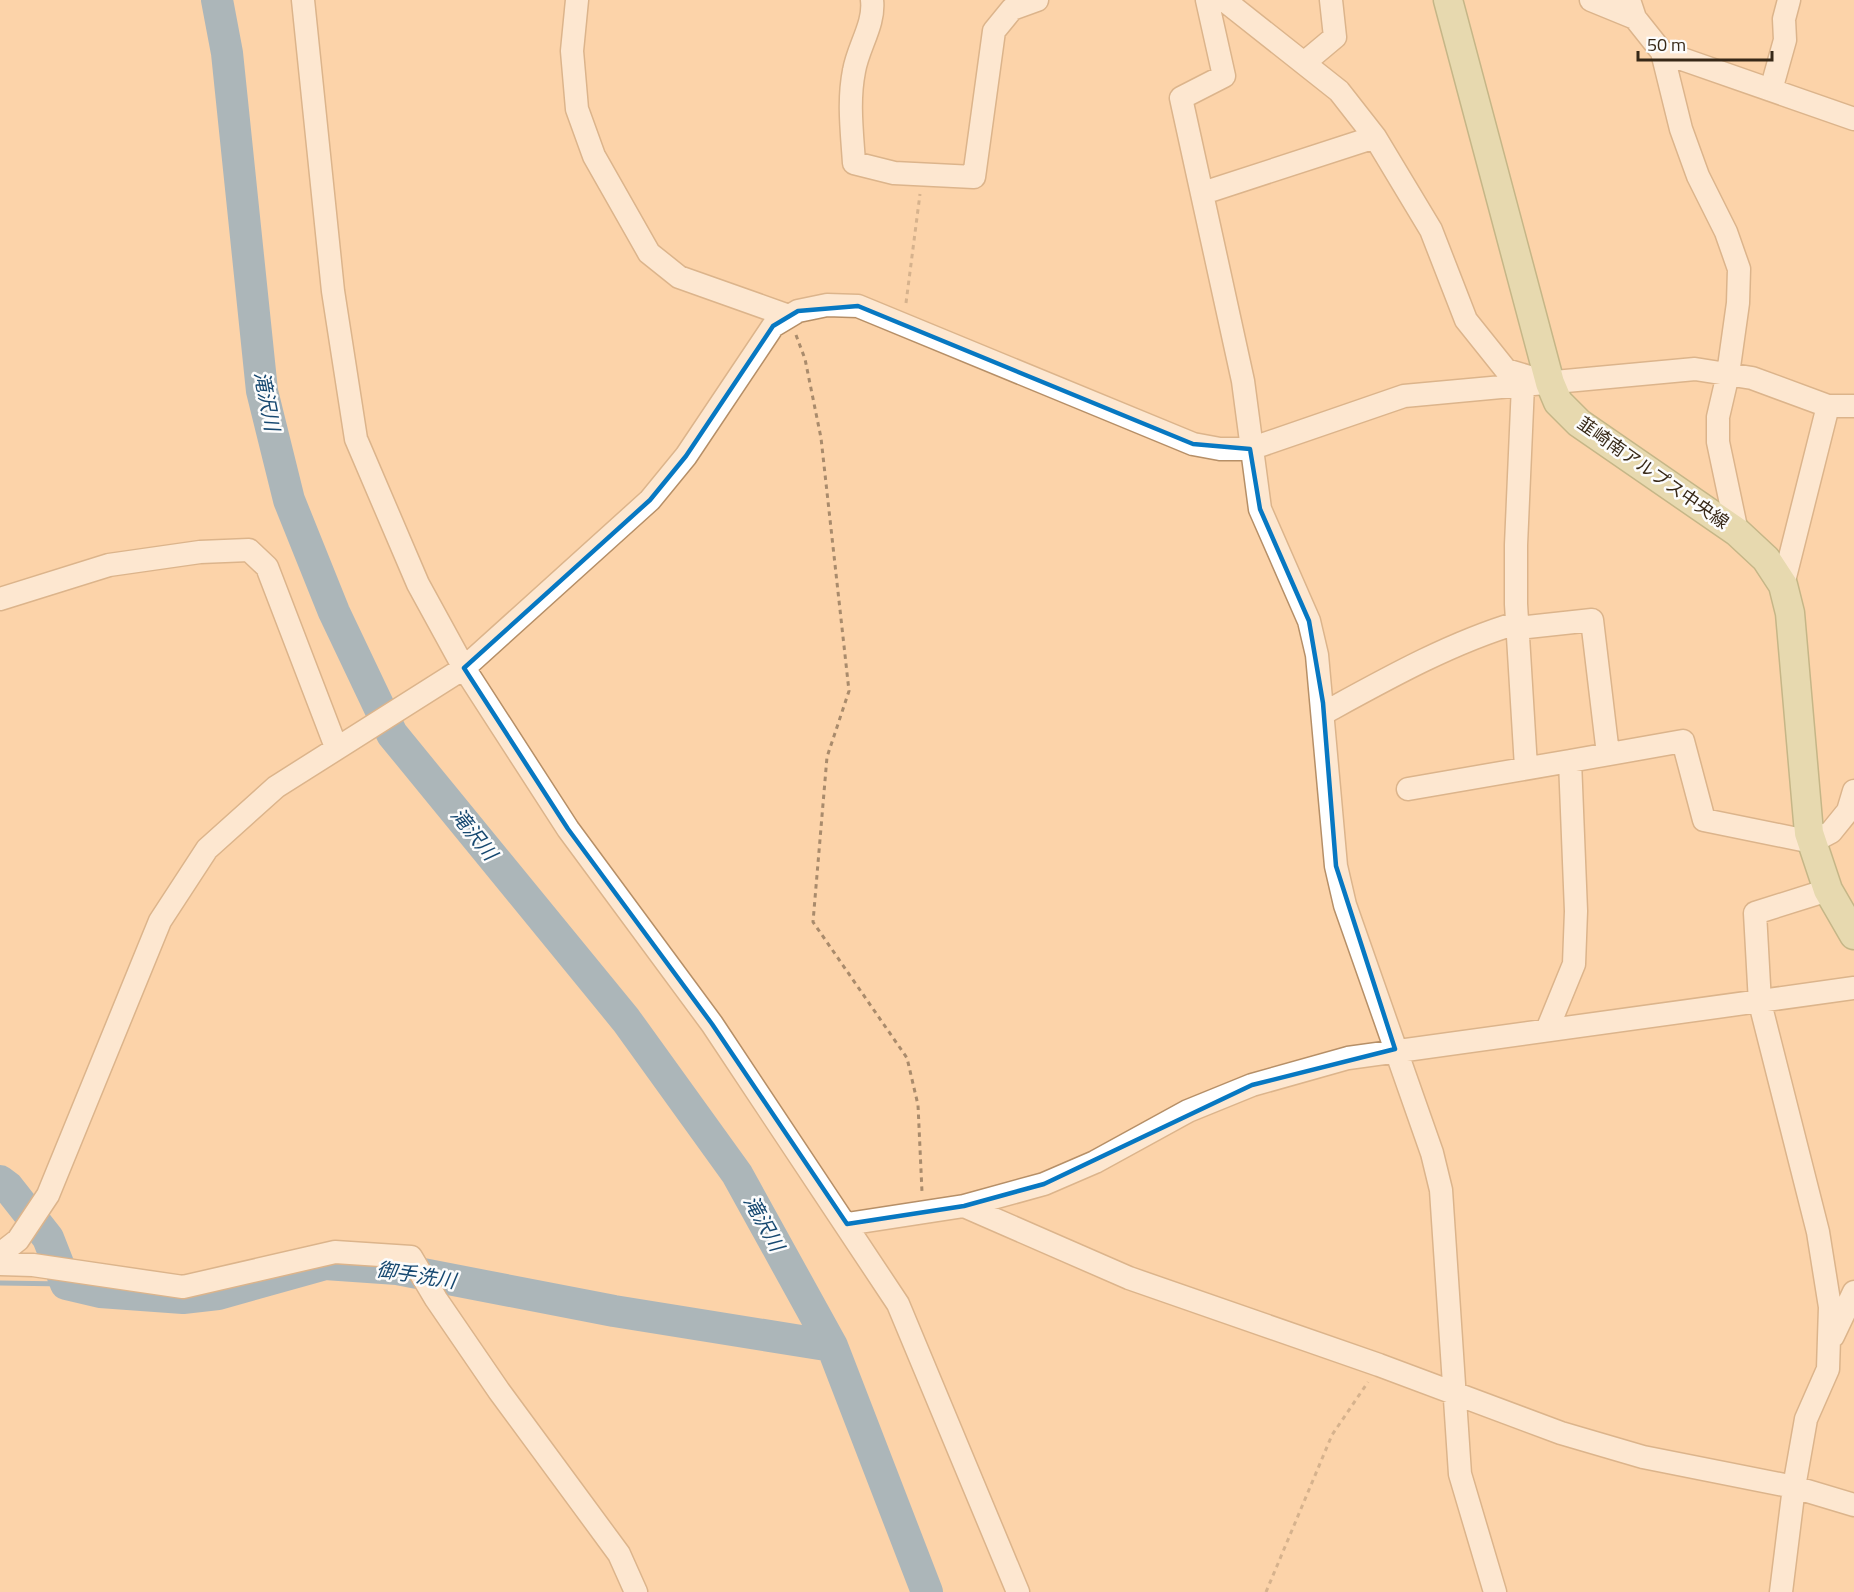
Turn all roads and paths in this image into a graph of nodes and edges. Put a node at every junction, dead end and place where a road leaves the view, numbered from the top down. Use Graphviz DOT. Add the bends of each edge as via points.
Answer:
graph roads {
  1 [pos="303,0"];
  2 [pos="577,0"];
  3 [pos="872,0"];
  4 [pos="1037,0"];
  5 [pos="1207,0"];
  6 [pos="1224,0"];
  7 [pos="1331,0"];
  8 [pos="1448,0"];
  9 [pos="1590,0"];
  10 [pos="1789,0"];
  11 [pos="1632,9"];
  12 [pos="1662,52"];
  13 [pos="1304,63"];
  14 [pos="1771,90"];
  15 [pos="1854,119"];
  16 [pos="1375,136"];
  17 [pos="923,174"];
  18 [pos="1203,193"];
  19 [pos="789,316"];
  20 [pos="903,322"];
  21 [pos="1728,374"];
  22 [pos="1537,384"];
  23 [pos="1828,406"];
  24 [pos="1854,406"];
  25 [pos="1250,448"];
  26 [pos="1737,532"];
  27 [pos="1783,585"];
  28 [pos="0,599"];
  29 [pos="1517,625"];
  30 [pos="464,668"];
  31 [pos="1324,713"];
  32 [pos="344,742"];
  33 [pos="1608,754"];
  34 [pos="1570,761"];
  35 [pos="1526,767"];
  36 [pos="1408,789"];
  37 [pos="1854,791"];
  38 [pos="1812,842"];
  39 [pos="1828,890"];
  40 [pos="1854,935"];
  41 [pos="1854,988"];
  42 [pos="1760,1003"];
  43 [pos="1546,1030"];
  44 [pos="1395,1049"];
  45 [pos="964,1206"];
  46 [pos="922,1212"];
  47 [pos="847,1224"];
  48 [pos="0,1254"];
  49 [pos="0,1264"];
  50 [pos="1854,1292"];
  51 [pos="1831,1340"];
  52 [pos="1379,1365"];
  53 [pos="1453,1393"];
  54 [pos="1794,1487"];
  55 [pos="1854,1505"];
  56 [pos="636,1592"];
  57 [pos="1018,1592"];
  58 [pos="1266,1592"];
  59 [pos="1496,1592"];
  60 [pos="1781,1592"];
  1 -- 30 [label="street" via="333,291 356,439 418,585"];
  2 -- 19 [label="street" via="572,51 577,109 594,156 649,253 679,277"];
  3 -- 17 [label="street" via="873,11 854,69 850,99 854,163 894,173"];
  4 -- 17 [label="street" via="1012,9 993,31 974,177"];
  5 -- 18 [label="street" via="1224,76 1181,98"];
  6 -- 13 [label="street"];
  7 -- 13 [label="street" via="1335,36"];
  8 -- 22 [label="main road, 韮崎南アルプス中央線"];
  9 -- 11 [label="street"];
  10 -- 14 [label="street" via="1785,40"];
  11 -- 12 [label="street"];
  12 -- 14 [label="street"];
  12 -- 21 [label="street" via="1681,129 1739,269"];
  13 -- 16 [label="street" via="1340,91"];
  14 -- 15 [label="street"];
  16 -- 18 [label="street"];
  16 -- 22 [label="street" via="1431,230 1466,320 1506,370"];
  17 -- 20 [label="path"];
  18 -- 25 [label="street" via="1243,381"];
  19 -- 20 [label="street" via="798,310 827,305 858,306"];
  19 -- 30 [label="street" via="773,326 686,456 650,500"];
  19 -- 46 [label="path" via="805,359 821,438 849,691 828,757 813,922 907,1058 918,1105"];
  20 -- 25 [label="street" via="1193,444 1220,449"];
  21 -- 22 [label="street" via="1695,369"];
  21 -- 23 [label="street" via="1752,378"];
  21 -- 26 [label="street" via="1718,417 1718,442"];
  22 -- 25 [label="street" via="1404,396"];
  22 -- 26 [label="main road, 韮崎南アルプス中央線" via="1579,423"];
  22 -- 29 [label="street" via="1516,545"];
  23 -- 24 [label="street"];
  23 -- 27 [label="street"];
  25 -- 31 [label="street" via="1260,509 1309,621"];
  26 -- 27 [label="main road, 韮崎南アルプス中央線" via="1766,559"];
  27 -- 38 [label="main road, 韮崎南アルプス中央線" via="1790,613"];
  28 -- 32 [label="street" via="109,565 200,552 249,550 267,567"];
  29 -- 31 [label="street" via="1495,630 1389,677"];
  29 -- 33 [label="street" via="1592,620"];
  29 -- 35 [label="street"];
  30 -- 32 [label="street"];
  30 -- 47 [label="street" via="568,829 712,1024"];
  31 -- 44 [label="street" via="1336,866 1345,905"];
  32 -- 48 [label="street" via="276,787 207,849 165,912 48,1195 18,1240"];
  33 -- 34 [label="street"];
  33 -- 38 [label="street" via="1683,741 1704,820"];
  34 -- 35 [label="street"];
  34 -- 43 [label="street" via="1576,911 1574,964"];
  35 -- 36 [label="street"];
  37 -- 38 [label="street" via="1848,811 1831,832"];
  38 -- 39 [label="main road, 韮崎南アルプス中央線"];
  39 -- 40 [label="main road, 韮崎南アルプス中央線"];
  39 -- 42 [label="street" via="1755,913"];
  41 -- 42 [label="street"];
  42 -- 43 [label="street"];
  42 -- 51 [label="street" via="1818,1232"];
  43 -- 44 [label="street"];
  44 -- 45 [label="street" via="1252,1084 1188,1111 1095,1162 1044,1184"];
  44 -- 53 [label="street" via="1441,1190"];
  45 -- 46 [label="street"];
  45 -- 52 [label="street" via="1128,1278"];
  46 -- 47 [label="street"];
  47 -- 57 [label="street" via="898,1304"];
  49 -- 56 [label="street" via="33,1265 183,1287 335,1252 411,1257 435,1299 619,1554"];
  50 -- 51 [label="street"];
  51 -- 54 [label="street" via="1828,1369 1806,1419"];
  52 -- 53 [label="street"];
  52 -- 58 [label="path" via="1332,1435"];
  53 -- 54 [label="street" via="1642,1458"];
  53 -- 59 [label="street" via="1460,1474"];
  54 -- 55 [label="street"];
  54 -- 60 [label="street"];
}
